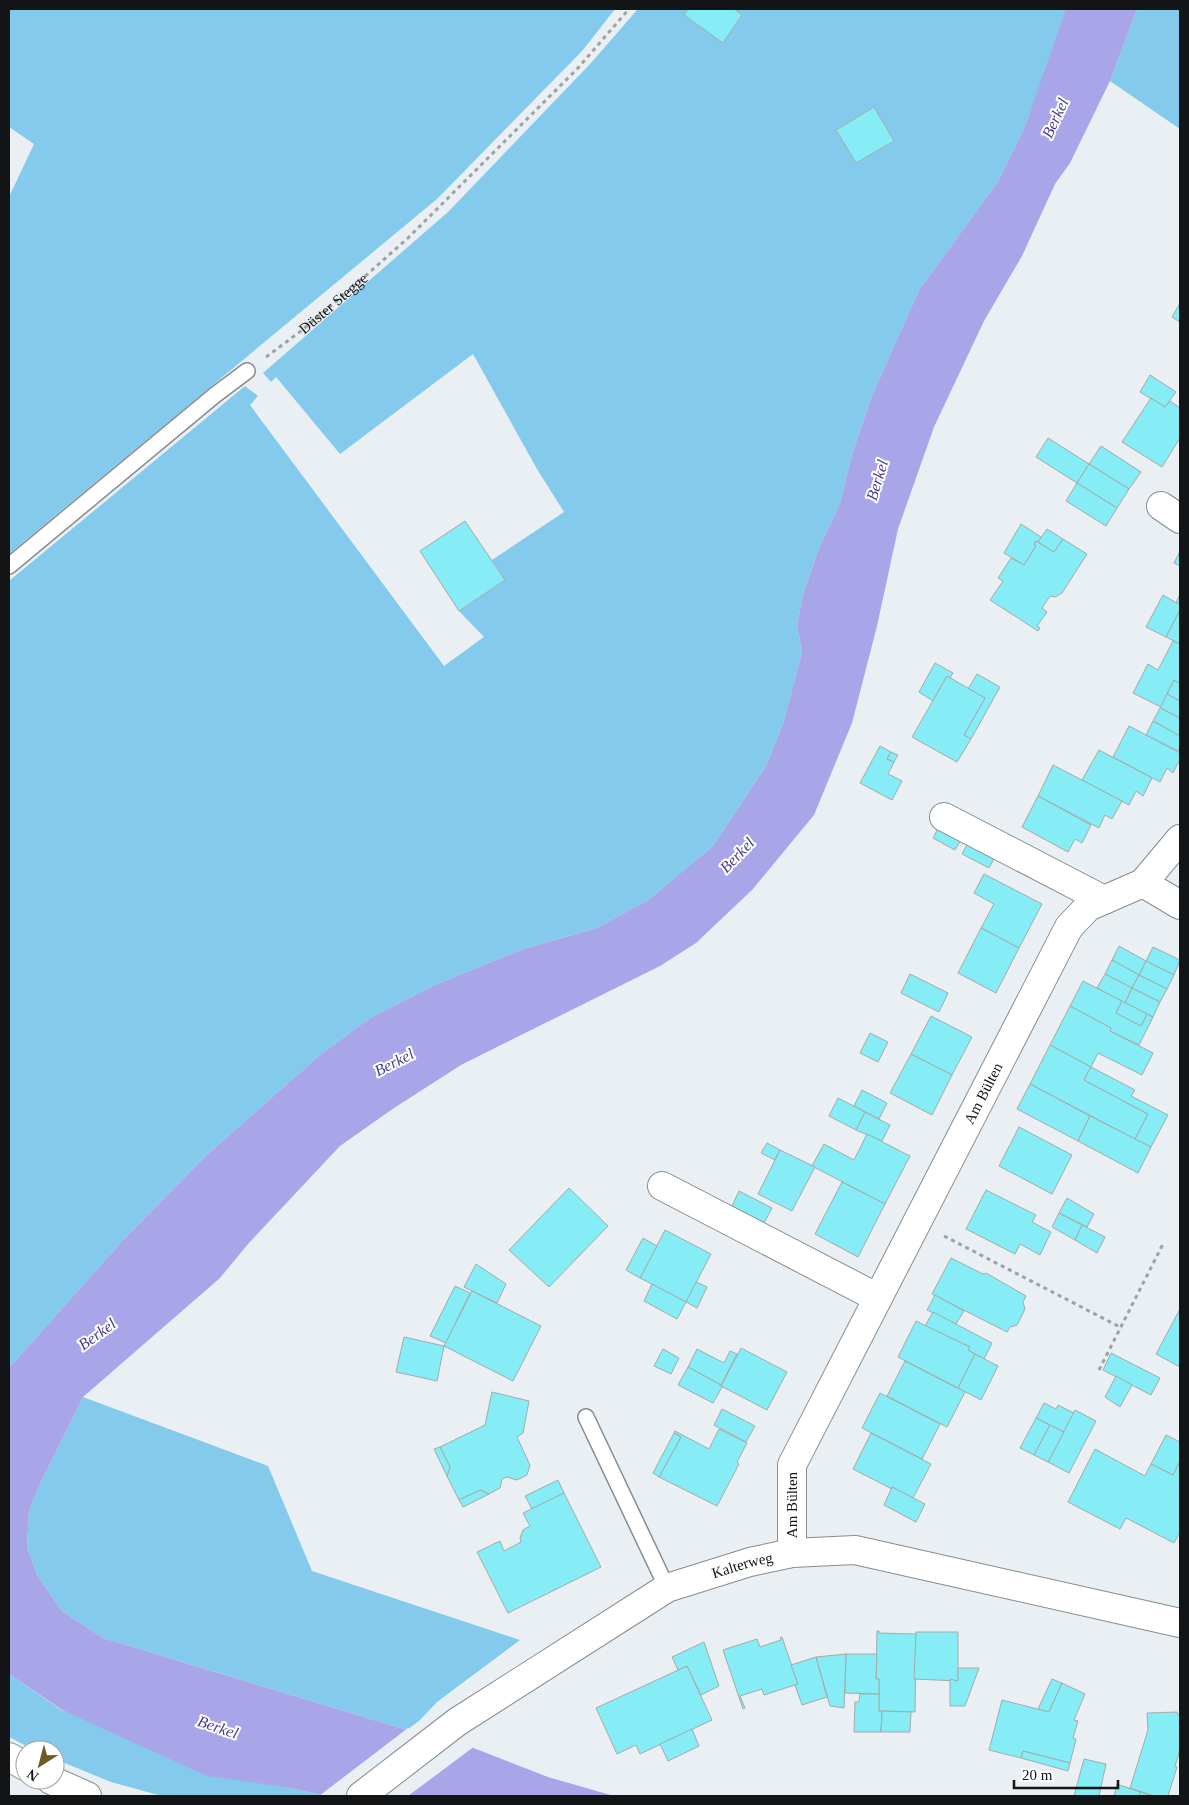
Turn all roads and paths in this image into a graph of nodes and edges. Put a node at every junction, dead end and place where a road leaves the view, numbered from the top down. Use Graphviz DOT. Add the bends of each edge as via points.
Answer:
graph roads {
  1 [pos="629,9"];
  2 [pos="247,370"];
  3 [pos="9,566"];
  4 [pos="944,817"];
  5 [pos="1180,839"];
  6 [pos="1143,883"];
  7 [pos="1104,900"];
  8 [pos="1180,905"];
  9 [pos="662,1186"];
  10 [pos="917,1222"];
  11 [pos="1163,1244"];
  12 [pos="878,1298"];
  13 [pos="1122,1328"];
  14 [pos="1099,1370"];
  15 [pos="586,1417"];
  16 [pos="792,1553"];
  17 [pos="667,1588"];
  18 [pos="1180,1623"];
  19 [pos="65,1786"];
  20 [pos="87,1796"];
  21 [pos="361,1796"];
  1 -- 2 [label="path, Düster Stegge" via="578,68 408,238 308,324"];
  2 -- 3 [label="lane"];
  4 -- 7 [label="street"];
  5 -- 6 [label="street, Am Bülten"];
  6 -- 7 [label="street, Am Bülten"];
  6 -- 8 [label="street"];
  7 -- 10 [label="street, Am Bülten" via="1088,907 1070,927"];
  9 -- 12 [label="street"];
  10 -- 12 [label="street, Am Bülten"];
  10 -- 13 [label="path"];
  11 -- 13 [label="path"];
  12 -- 16 [label="street, Am Bülten" via="792,1466"];
  13 -- 14 [label="path"];
  15 -- 17 [label="lane"];
  16 -- 17 [label="street, Kalterweg" via="750,1562"];
  16 -- 18 [label="street, Kalterweg" via="855,1550"];
  17 -- 21 [label="street, Kalterweg" via="457,1722"];
  19 -- 20 [label="street"];
}
